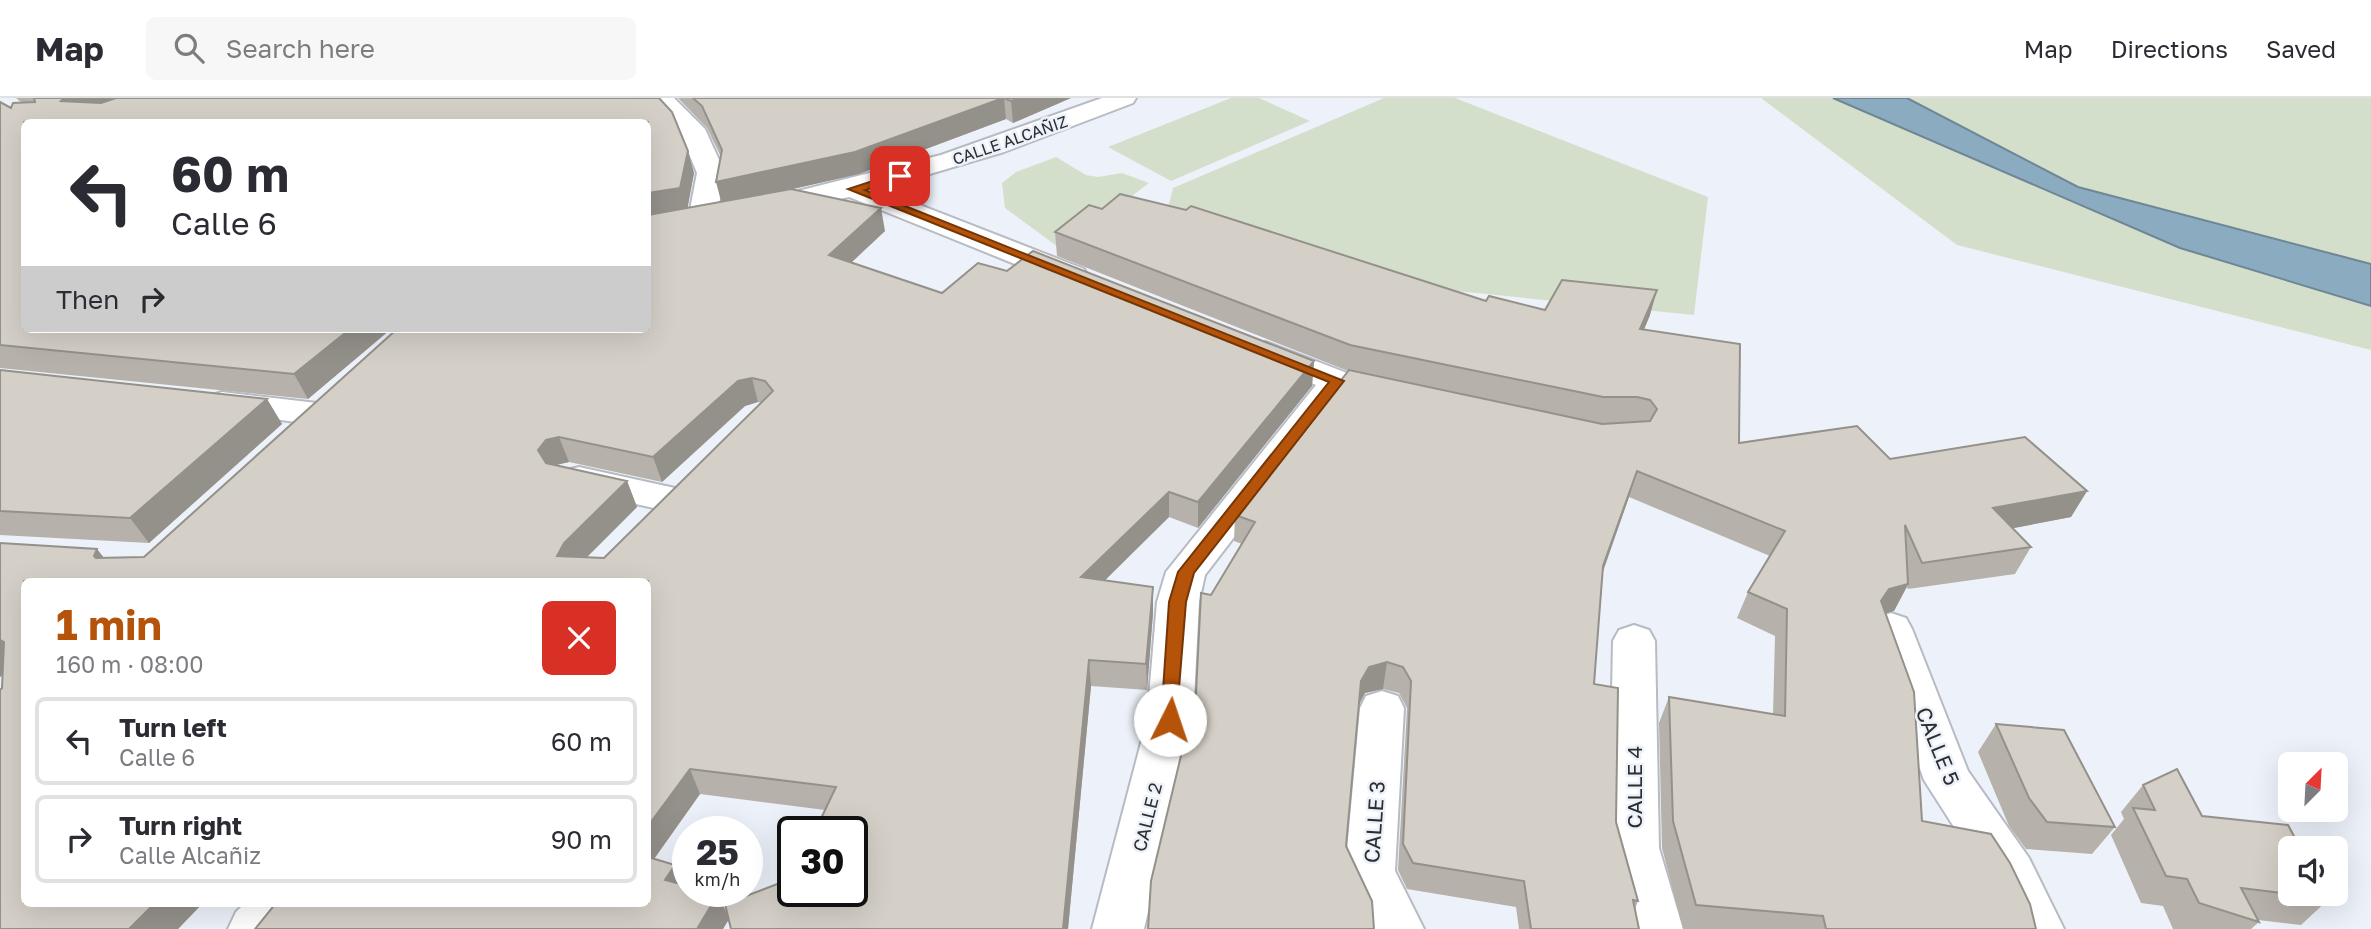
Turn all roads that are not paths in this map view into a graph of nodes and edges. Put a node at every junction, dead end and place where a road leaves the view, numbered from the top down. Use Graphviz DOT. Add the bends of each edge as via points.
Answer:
graph roads {
  1 [pos="660,98"];
  2 [pos="1124,98"];
  3 [pos="854,189"];
  4 [pos="723,216"];
  5 [pos="675,224"];
  6 [pos="1096,285"];
  7 [pos="1235,340"];
  8 [pos="1337,381"];
  9 [pos="346,388"];
  10 [pos="1419,398"];
  11 [pos="184,399"];
  12 [pos="317,414"];
  13 [pos="287,441"];
  14 [pos="700,471"];
  15 [pos="570,477"];
  16 [pos="671,499"];
  17 [pos="644,526"];
  18 [pos="1891,629"];
  19 [pos="1633,641"];
  20 [pos="1382,708"];
  21 [pos="275,907"];
  22 [pos="254,929"];
  23 [pos="1118,929"];
  24 [pos="1398,929"];
  25 [pos="1657,929"];
  26 [pos="2038,929"];
  1 -- 4 [label="street" via="692,129"];
  2 -- 3 [label="street, CALLE ALCAÑIZ" via="1004,145"];
  3 -- 4 [label="street, CALLE ALCAÑIZ"];
  3 -- 6 [label="street"];
  4 -- 5 [label="street, CALLE ALCAÑIZ"];
  7 -- 8 [label="street"];
  8 -- 10 [label="street"];
  8 -- 23 [label="street, CALLE 2" via="1186,572 1178,602 1170,720"];
  9 -- 12 [label="street"];
  11 -- 12 [label="street"];
  12 -- 13 [label="street"];
  14 -- 16 [label="street"];
  15 -- 16 [label="street"];
  16 -- 17 [label="street"];
  18 -- 26 [label="street, CALLE 5" via="1948,780 2011,873"];
  19 -- 25 [label="street, CALLE 4" via="1634,848"];
  20 -- 24 [label="street, CALLE 3" via="1370,872"];
  21 -- 22 [label="street"];
}
